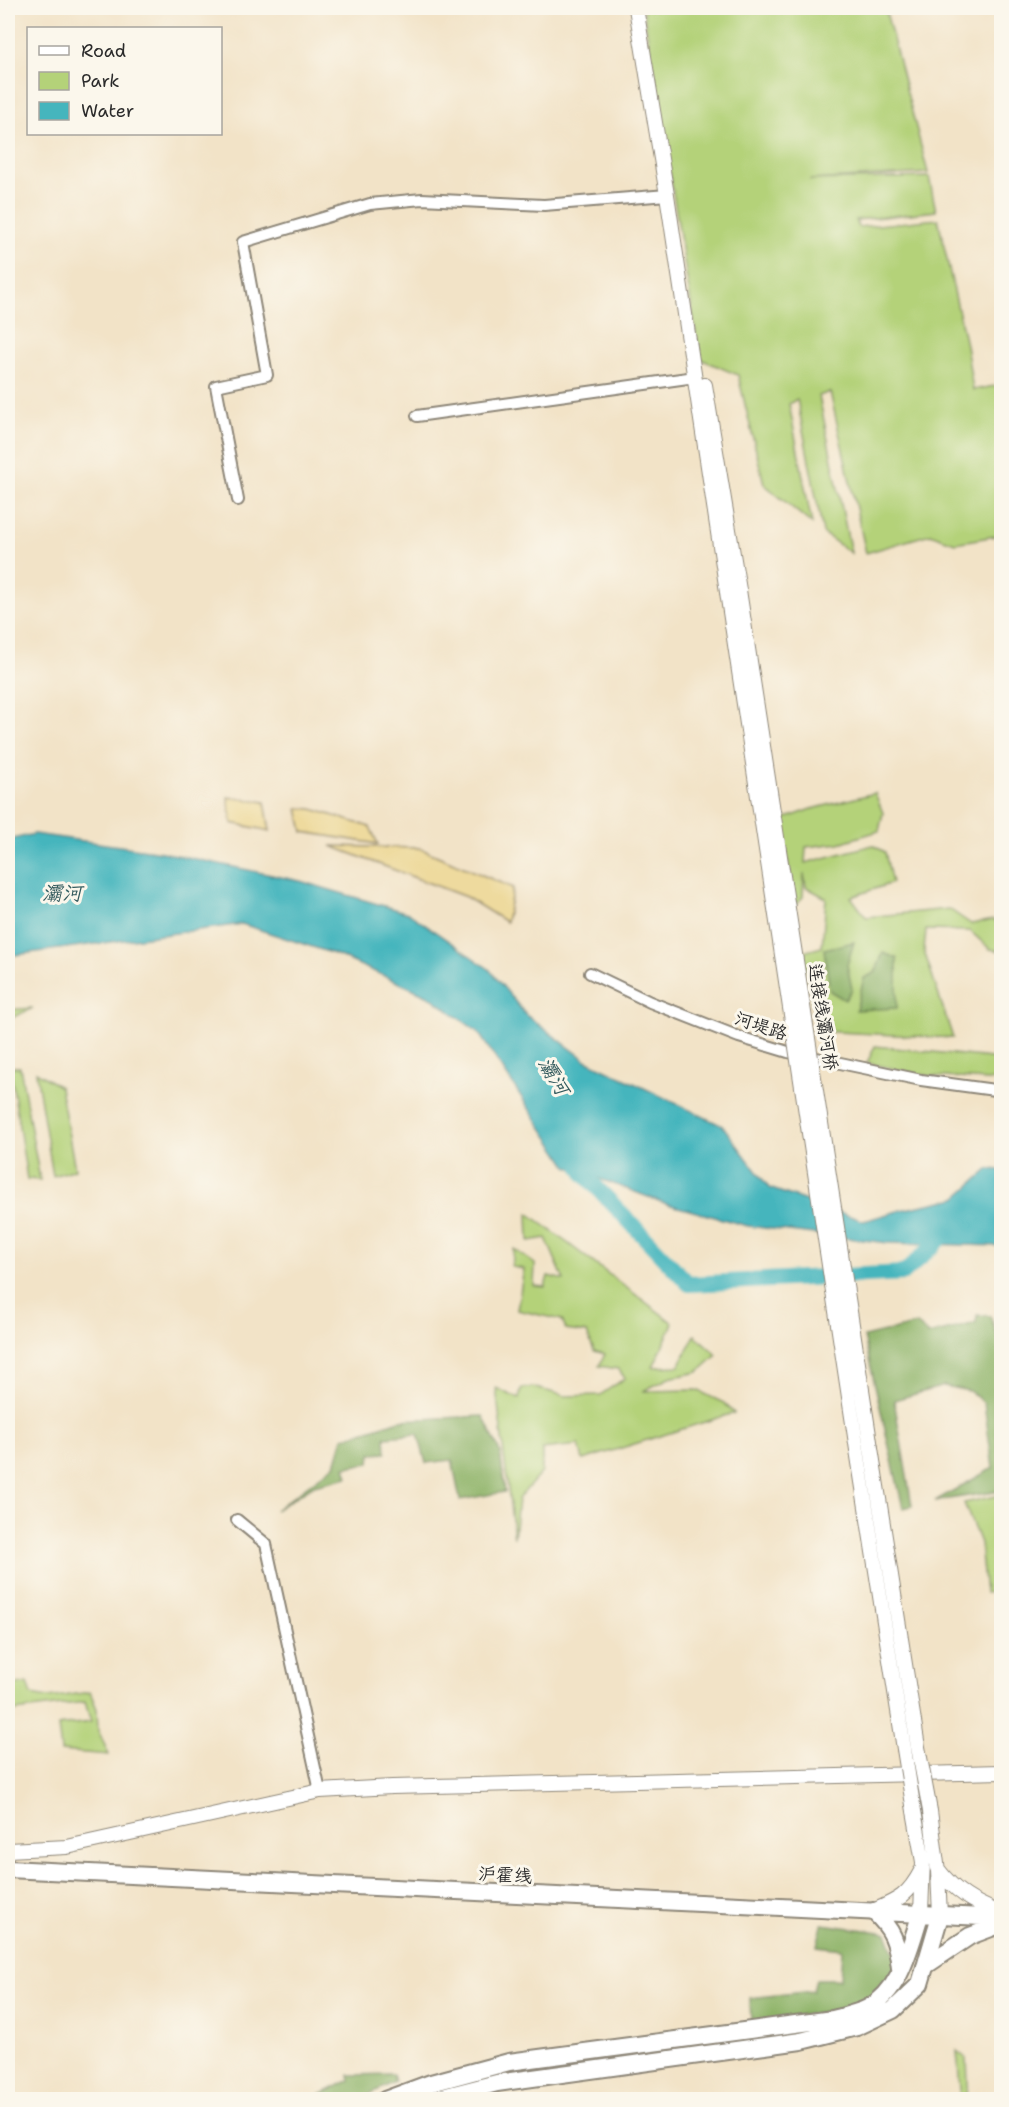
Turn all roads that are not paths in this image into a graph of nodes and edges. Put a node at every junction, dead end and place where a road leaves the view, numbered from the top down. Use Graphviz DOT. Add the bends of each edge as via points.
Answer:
graph roads {
  1 [pos="636,8"];
  2 [pos="644,8"];
  3 [pos="668,195"];
  4 [pos="695,377"];
  5 [pos="417,416"];
  6 [pos="238,500"];
  7 [pos="733,591"];
  8 [pos="590,973"];
  9 [pos="1002,1091"];
  10 [pos="237,1520"];
  11 [pos="1002,1772"];
  12 [pos="320,1791"];
  13 [pos="8,1850"];
  14 [pos="923,1867"];
  15 [pos="937,1868"];
  16 [pos="8,1869"];
  17 [pos="873,1911"];
  18 [pos="921,1913"];
  19 [pos="940,1916"];
  20 [pos="1002,1916"];
  21 [pos="1002,1924"];
  22 [pos="925,1966"];
  23 [pos="901,1971"];
  24 [pos="385,2100"];
  25 [pos="431,2100"];
  1 -- 3 [label="main road"];
  2 -- 7 [label="main road"];
  3 -- 4 [label="main road"];
  3 -- 6 [label="street" via="544,205 422,199 370,204 243,242 267,375 216,386"];
  4 -- 5 [label="street"];
  4 -- 7 [label="main road"];
  7 -- 14 [label="main road, 连接线灞河桥, bridge" via="857,1450"];
  7 -- 15 [label="main road, 连接线灞河桥, bridge"];
  8 -- 9 [label="street, 河堤路" via="683,1015 788,1052 921,1080"];
  10 -- 12 [label="street" via="266,1544"];
  11 -- 12 [label="main road"];
  12 -- 13 [label="main road" via="67,1847"];
  14 -- 17 [label="main road" via="912,1888"];
  14 -- 18 [label="main road, 连接线灞河桥"];
  15 -- 19 [label="main road, 连接线灞河桥"];
  15 -- 20 [label="main road" via="963,1896"];
  16 -- 17 [label="highway, 沪霍线"];
  17 -- 18 [label="highway, 沪霍线"];
  17 -- 23 [label="highway" via="896,1941"];
  18 -- 19 [label="highway, 沪霍线"];
  18 -- 23 [label="highway"];
  19 -- 20 [label="highway, 沪霍线"];
  19 -- 22 [label="highway"];
  21 -- 22 [label="highway" via="970,1936"];
  22 -- 25 [label="highway" via="920,1984 893,2010 857,2028 801,2041 497,2083"];
  23 -- 24 [label="highway" via="888,1993 867,2008 833,2019 509,2062"];
}
